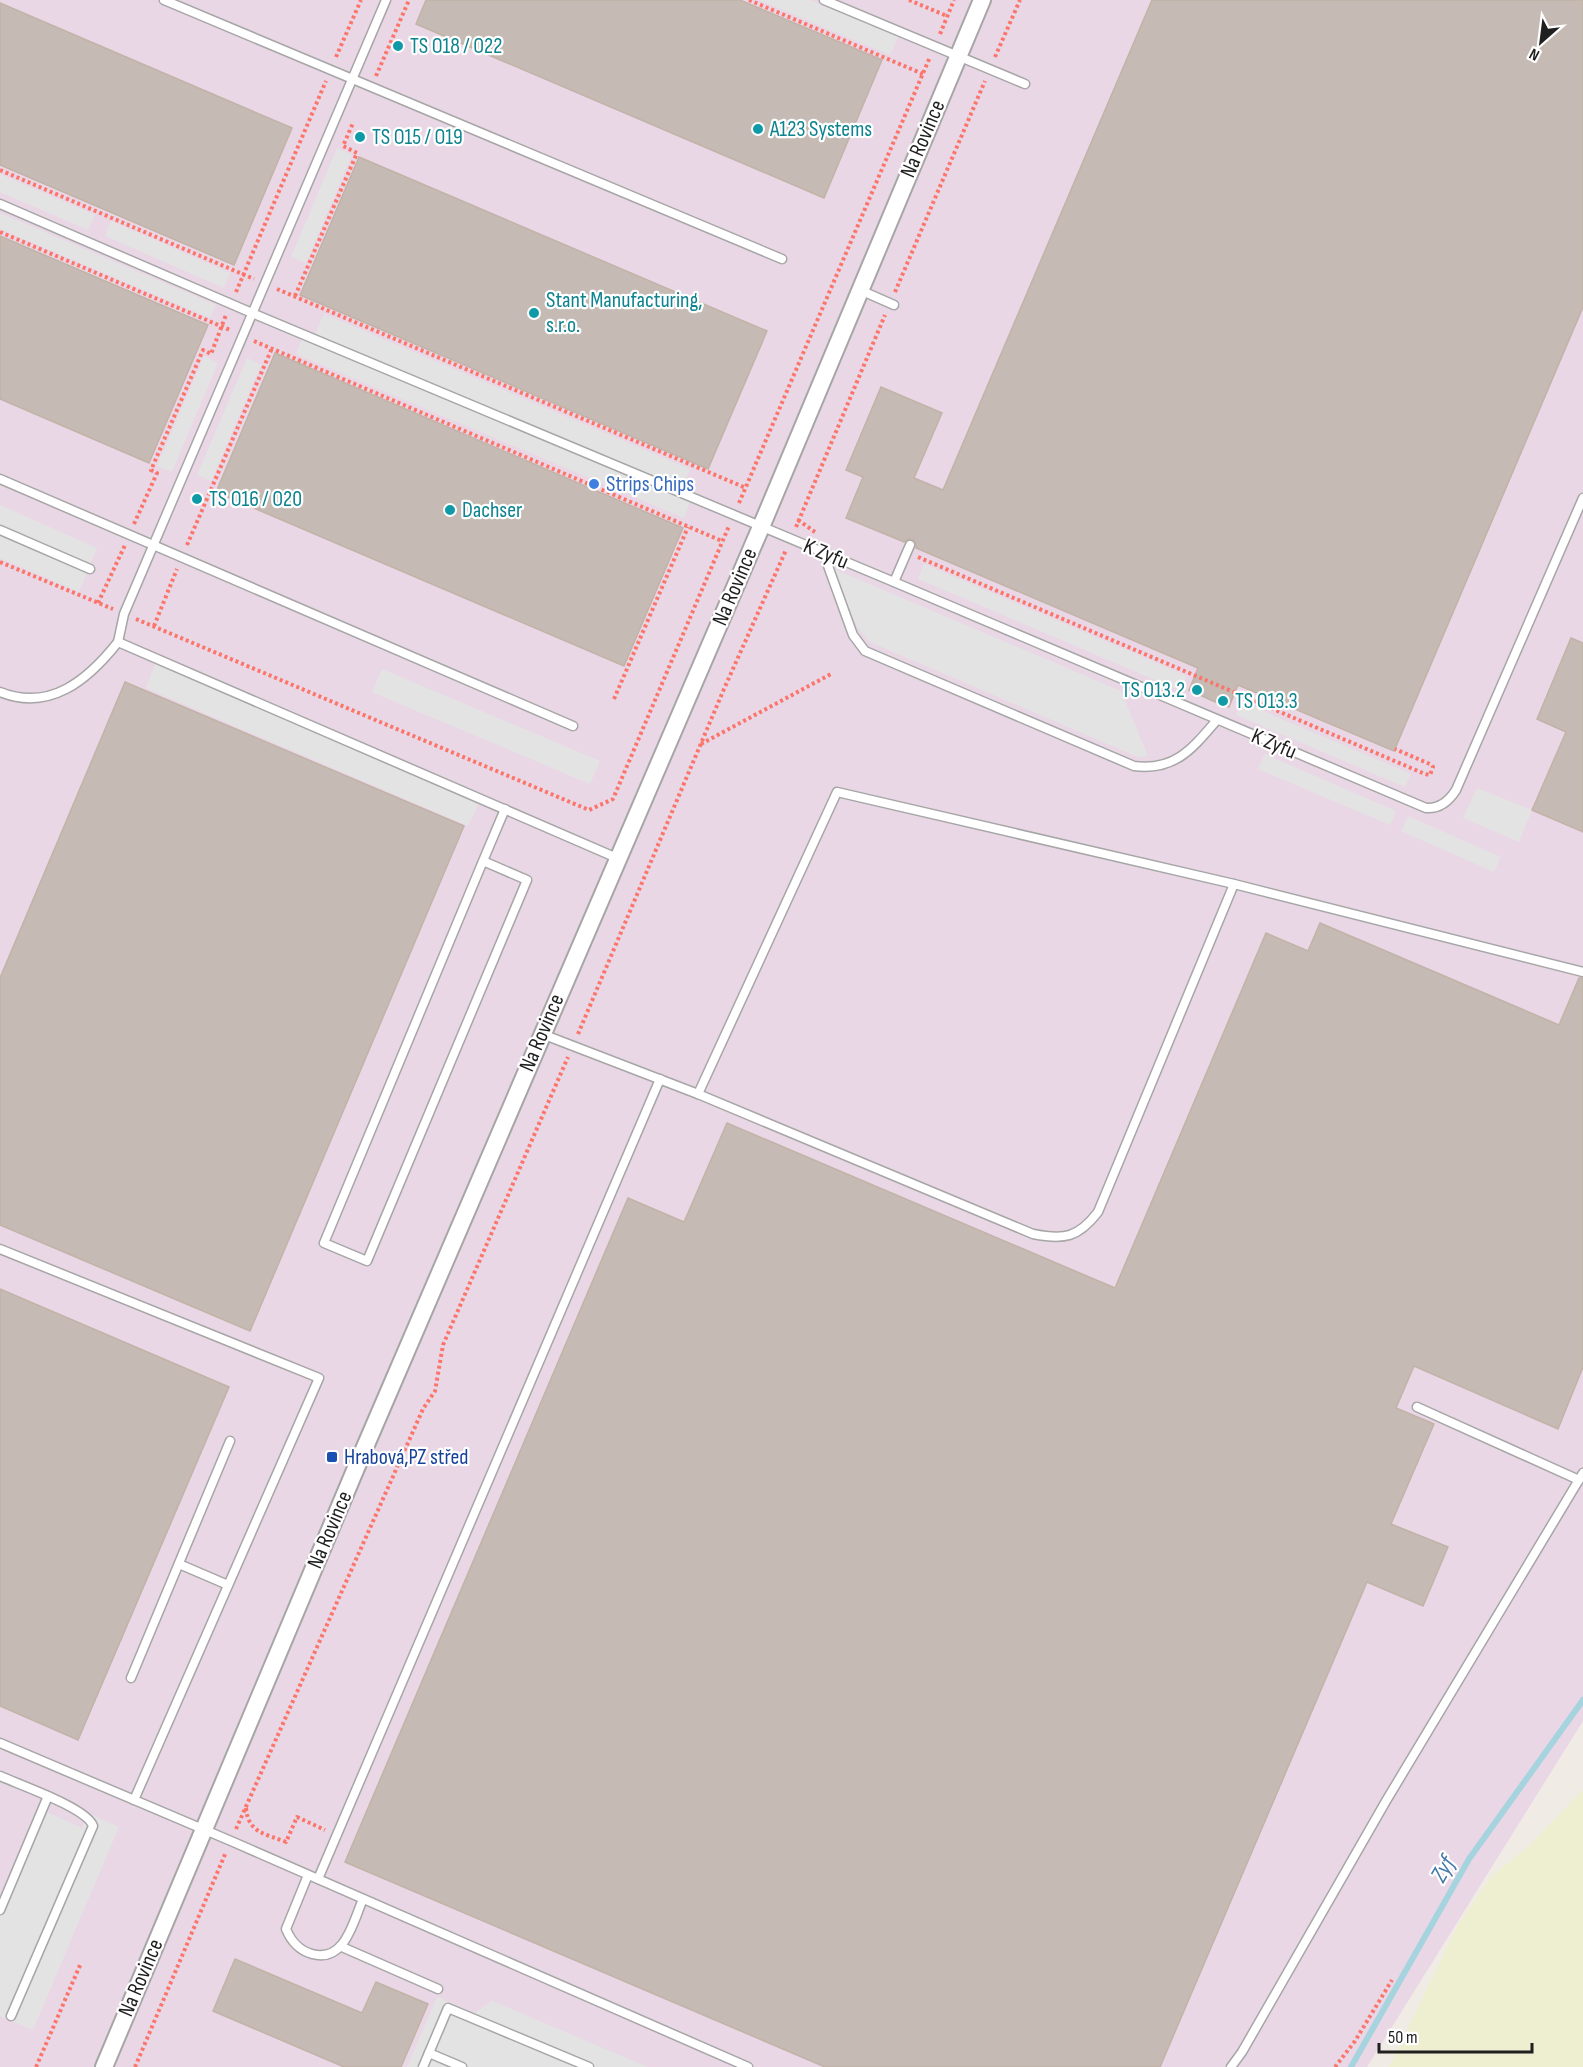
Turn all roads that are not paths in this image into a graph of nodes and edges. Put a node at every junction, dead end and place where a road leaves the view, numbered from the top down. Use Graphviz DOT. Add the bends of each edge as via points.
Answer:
graph roads {
  1 [pos="164,0"];
  2 [pos="386,0"];
  3 [pos="824,0"];
  4 [pos="982,0"];
  5 [pos="957,57"];
  6 [pos="352,79"];
  7 [pos="1025,84"];
  8 [pos="0,204"];
  9 [pos="782,259"];
  10 [pos="860,290"];
  11 [pos="894,305"];
  12 [pos="252,313"];
  13 [pos="0,479"];
  14 [pos="1583,498"];
  15 [pos="761,527"];
  16 [pos="0,530"];
  17 [pos="154,545"];
  18 [pos="909,549"];
  19 [pos="823,552"];
  20 [pos="90,569"];
  21 [pos="894,582"];
  22 [pos="118,642"];
  23 [pos="0,692"];
  24 [pos="1217,720"];
  25 [pos="573,726"];
  26 [pos="505,809"];
  27 [pos="617,858"];
  28 [pos="483,861"];
  29 [pos="1234,884"];
  30 [pos="1583,972"];
  31 [pos="542,1034"];
  32 [pos="660,1079"];
  33 [pos="698,1094"];
  34 [pos="0,1249"];
  35 [pos="1417,1407"];
  36 [pos="230,1441"];
  37 [pos="1581,1477"];
  38 [pos="179,1564"];
  39 [pos="228,1585"];
  40 [pos="131,1678"];
  41 [pos="0,1743"];
  42 [pos="0,1776"];
  43 [pos="48,1796"];
  44 [pos="134,1800"];
  45 [pos="203,1829"];
  46 [pos="308,1875"];
  47 [pos="318,1879"];
  48 [pos="363,1899"];
  49 [pos="0,1911"];
  50 [pos="342,1947"];
  51 [pos="438,1989"];
  52 [pos="11,2016"];
  53 [pos="429,2053"];
  54 [pos="104,2067"];
  55 [pos="423,2067"];
  56 [pos="462,2067"];
  57 [pos="589,2067"];
  58 [pos="748,2067"];
  59 [pos="1231,2067"];
  1 -- 6 [label="lane"];
  2 -- 6 [label="lane"];
  3 -- 5 [label="lane"];
  4 -- 5 [label="street, Na Rovince"];
  5 -- 7 [label="lane"];
  5 -- 10 [label="street, Na Rovince"];
  6 -- 9 [label="lane"];
  6 -- 12 [label="lane"];
  8 -- 12 [label="lane, K Zyfu"];
  10 -- 11 [label="lane"];
  10 -- 15 [label="street, Na Rovince"];
  12 -- 15 [label="lane, K Zyfu"];
  12 -- 17 [label="lane"];
  13 -- 17 [label="lane"];
  14 -- 24 [label="lane, K Zyfu" via="1456,790 1441,806 1424,808"];
  15 -- 19 [label="lane, K Zyfu"];
  15 -- 27 [label="street, Na Rovince"];
  16 -- 20 [label="lane"];
  17 -- 22 [label="lane" via="124,614"];
  17 -- 25 [label="lane"];
  18 -- 21 [label="lane"];
  19 -- 21 [label="lane, K Zyfu"];
  19 -- 24 [label="lane" via="853,635 865,651 1134,766 1150,768 1171,763 1187,753"];
  21 -- 24 [label="lane, K Zyfu"];
  22 -- 23 [label="lane" via="100,665 60,693 39,699 15,698"];
  22 -- 26 [label="lane"];
  26 -- 27 [label="lane"];
  26 -- 28 [label="lane"];
  27 -- 31 [label="street, Na Rovince"];
  28 -- 28 [label="lane" via="324,1242 367,1261 527,880"];
  29 -- 30 [label="lane"];
  29 -- 33 [label="lane" via="837,792"];
  29 -- 33 [label="lane" via="1098,1212 1077,1233 1063,1238 1033,1234"];
  31 -- 32 [label="lane"];
  31 -- 45 [label="street, Na Rovince"];
  32 -- 33 [label="lane"];
  32 -- 47 [label="lane"];
  34 -- 39 [label="lane" via="319,1378"];
  35 -- 37 [label="lane"];
  36 -- 38 [label="lane"];
  37 -- 59 [label="lane"];
  38 -- 39 [label="lane"];
  38 -- 40 [label="lane"];
  39 -- 44 [label="lane"];
  41 -- 44 [label="lane"];
  42 -- 43 [label="lane"];
  43 -- 49 [label="lane"];
  43 -- 52 [label="lane" via="85,1815 93,1826"];
  44 -- 45 [label="lane"];
  45 -- 46 [label="lane"];
  45 -- 54 [label="street, Na Rovince"];
  46 -- 47 [label="lane"];
  46 -- 50 [label="lane" via="286,1929 291,1941 309,1954 322,1956 333,1955"];
  47 -- 48 [label="lane"];
  48 -- 50 [label="lane"];
  48 -- 58 [label="lane"];
  50 -- 51 [label="lane"];
  53 -- 55 [label="lane"];
  53 -- 56 [label="lane"];
  53 -- 57 [label="lane" via="448,2008"];
}
